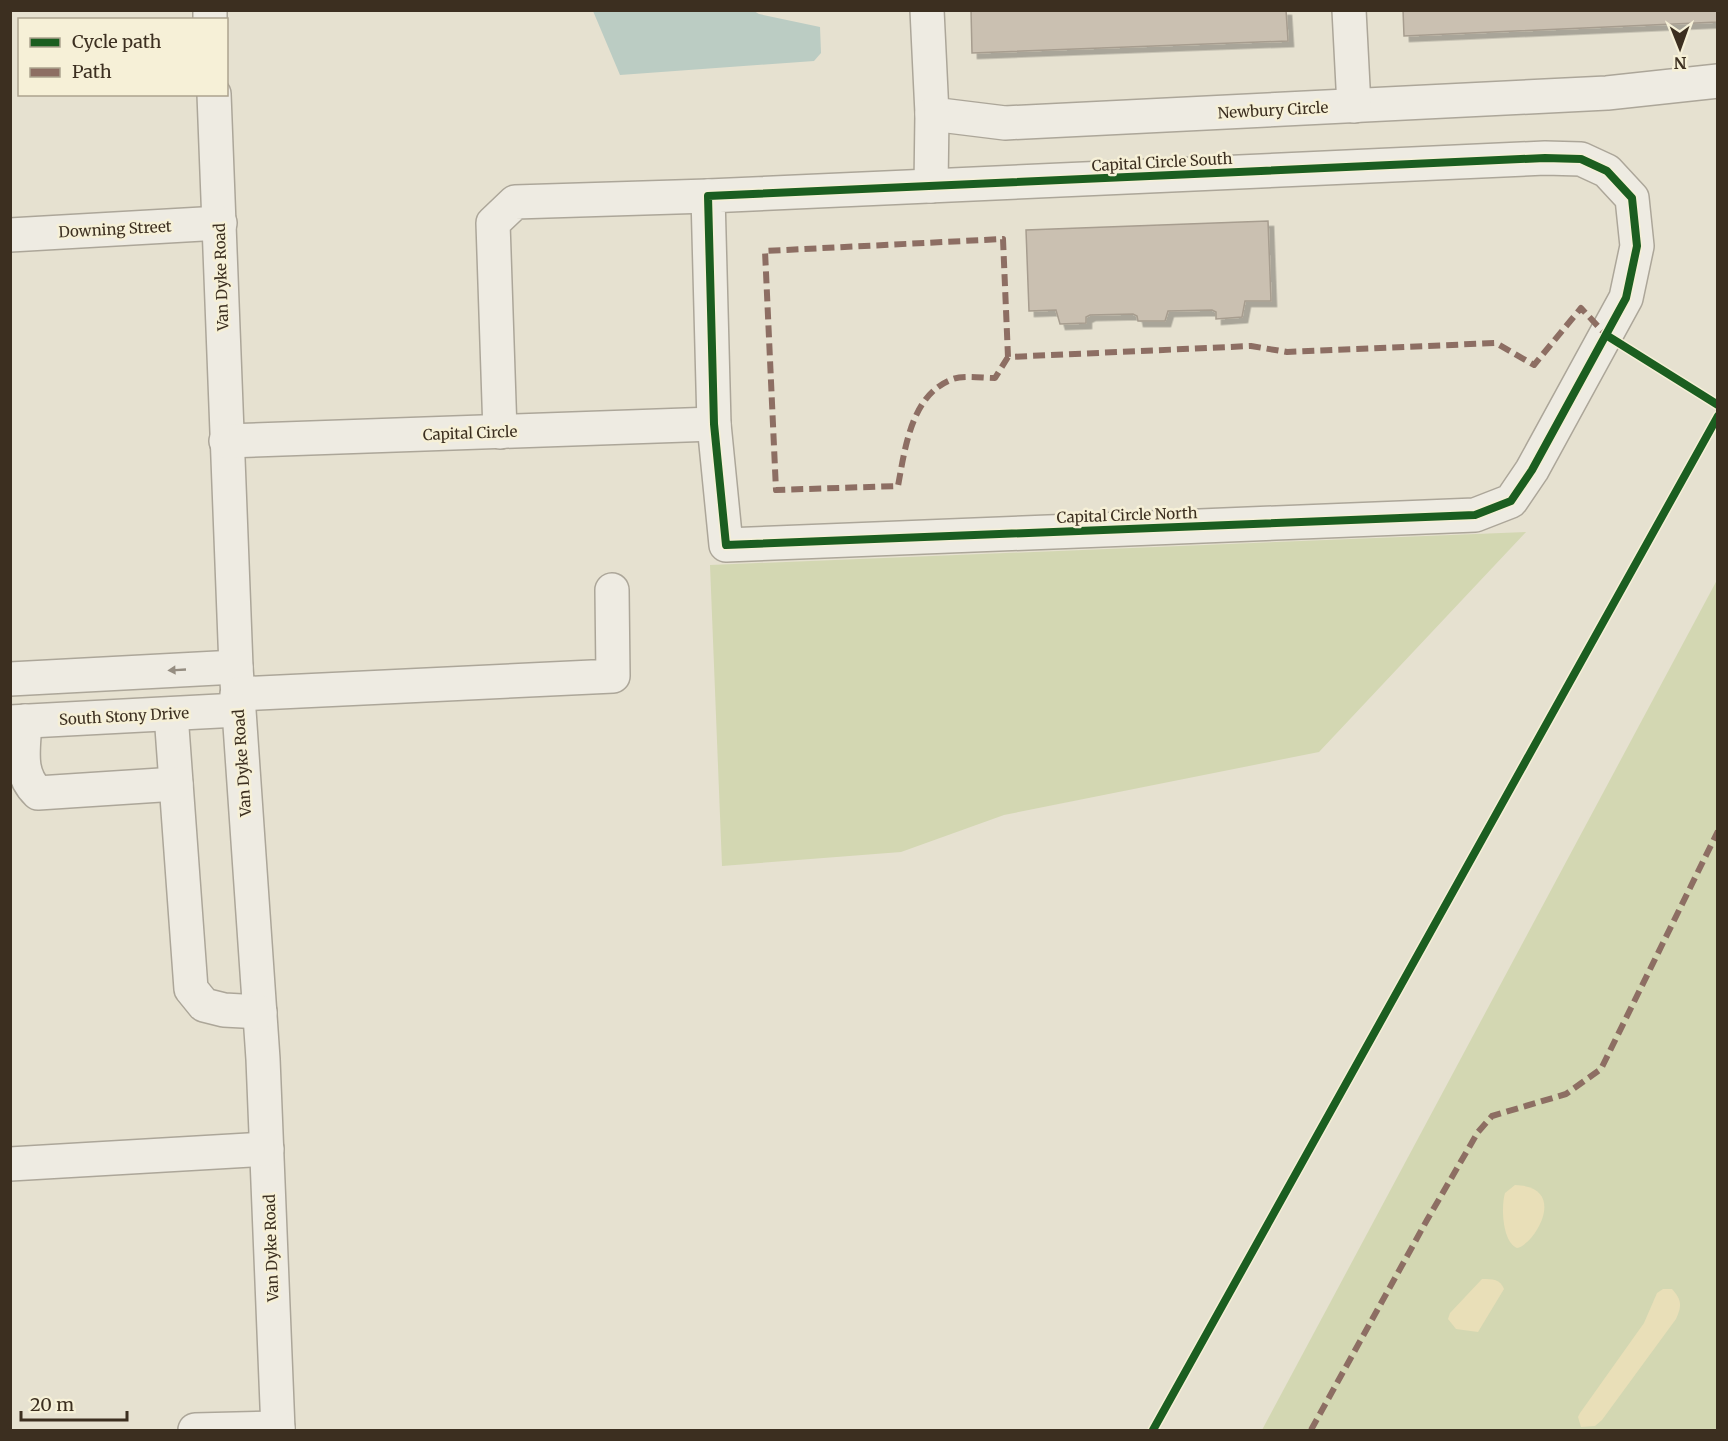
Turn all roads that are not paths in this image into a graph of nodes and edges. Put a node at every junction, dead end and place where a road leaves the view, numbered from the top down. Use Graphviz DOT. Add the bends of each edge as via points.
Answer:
graph roads {
  1 [pos="927,10"];
  2 [pos="1349,10"];
  3 [pos="1718,81"];
  4 [pos="214,96"];
  5 [pos="1354,106"];
  6 [pos="932,114"];
  7 [pos="931,186"];
  8 [pos="708,196"];
  9 [pos="220,223"];
  10 [pos="10,235"];
  11 [pos="1580,384"];
  12 [pos="714,424"];
  13 [pos="500,432"];
  14 [pos="226,441"];
  15 [pos="612,590"];
  16 [pos="10,679"];
  17 [pos="237,690"];
  18 [pos="171,714"];
  19 [pos="18,721"];
  20 [pos="176,784"];
  21 [pos="260,1012"];
  22 [pos="267,1149"];
  23 [pos="10,1164"];
  24 [pos="278,1429"];
  25 [pos="195,1431"];
  1 -- 6 [label="street"];
  2 -- 5 [label="street"];
  3 -- 5 [label="street, Newbury Circle" via="1607,93"];
  4 -- 9 [label="street, Van Dyke Road"];
  5 -- 6 [label="street, Newbury Circle" via="1005,123"];
  6 -- 7 [label="street"];
  7 -- 8 [label="street, Capital Circle South"];
  7 -- 11 [label="street, Capital Circle South" via="1581,159 1607,171 1632,198 1637,246 1626,298"];
  8 -- 12 [label="street"];
  8 -- 13 [label="street, Capital Circle South" via="514,202 493,223"];
  9 -- 10 [label="street, Downing Street"];
  9 -- 14 [label="street, Van Dyke Road"];
  11 -- 12 [label="street, Capital Circle North" via="1511,501 1475,516 726,544"];
  12 -- 13 [label="street, Capital Circle"];
  13 -- 14 [label="street, Capital Circle"];
  14 -- 17 [label="street, Van Dyke Road"];
  15 -- 17 [label="street" via="613,676"];
  17 -- 16 [label="street, one-way"];
  17 -- 18 [label="street, South Stony Drive"];
  17 -- 21 [label="street, Van Dyke Road"];
  18 -- 19 [label="street, South Stony Drive"];
  18 -- 20 [label="street"];
  19 -- 20 [label="street" via="23,773 38,793"];
  20 -- 21 [label="street" via="191,989 204,1005"];
  21 -- 22 [label="street, Van Dyke Road"];
  22 -- 23 [label="street"];
  22 -- 24 [label="street, Van Dyke Road"];
  24 -- 25 [label="street"];
}
